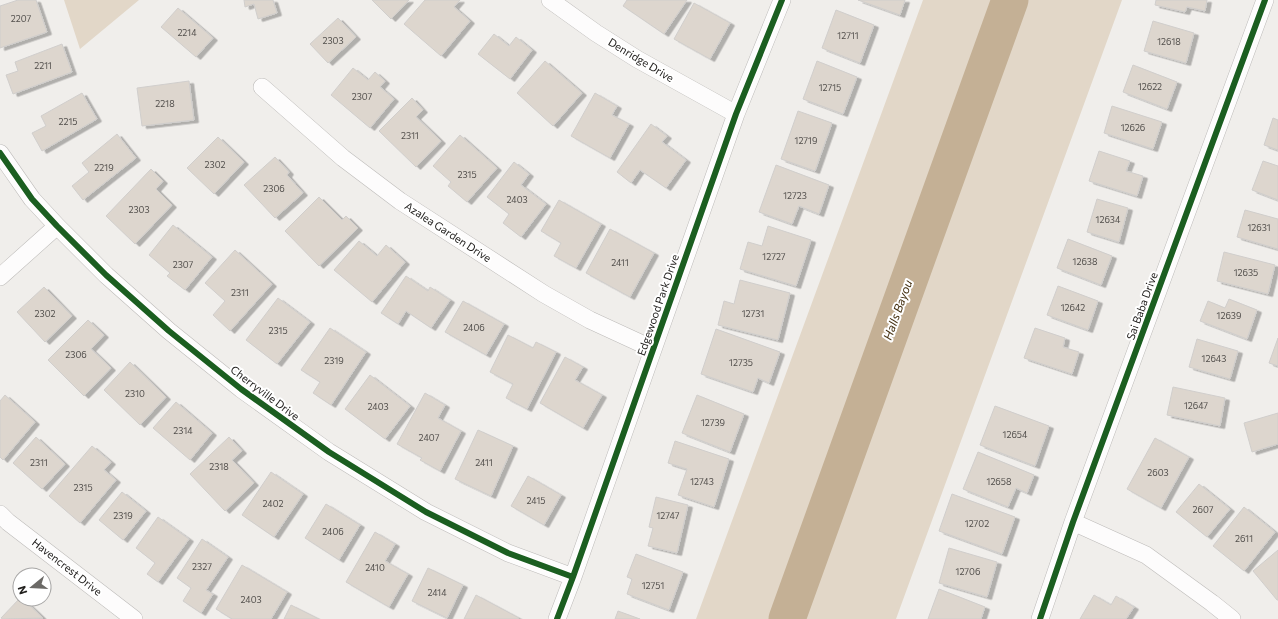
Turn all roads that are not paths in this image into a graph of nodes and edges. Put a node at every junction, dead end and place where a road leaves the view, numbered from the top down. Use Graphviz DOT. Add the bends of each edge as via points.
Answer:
graph roads {
  1 [pos="550,0"];
  2 [pos="782,0"];
  3 [pos="1265,0"];
  4 [pos="262,88"];
  5 [pos="736,114"];
  6 [pos="0,153"];
  7 [pos="57,226"];
  8 [pos="0,277"];
  9 [pos="653,349"];
  10 [pos="0,514"];
  11 [pos="1074,522"];
  12 [pos="572,577"];
  13 [pos="134,619"];
  14 [pos="557,619"];
  15 [pos="1040,619"];
  16 [pos="1232,619"];
  1 -- 5 [label="street, Denridge Drive" via="637,59"];
  2 -- 5 [label="street, Edgewood Park Drive"];
  3 -- 11 [label="street, Sai Baba Drive"];
  4 -- 9 [label="street, Azalea Garden Drive" via="343,158 400,201 544,294 590,320"];
  5 -- 9 [label="street, Edgewood Park Drive"];
  6 -- 7 [label="street, Cherryville Drive" via="32,199"];
  7 -- 8 [label="street"];
  7 -- 12 [label="street, Cherryville Drive" via="106,275 169,331 241,389 329,452 426,512 508,553"];
  9 -- 12 [label="street, Edgewood Park Drive"];
  10 -- 13 [label="street, Havencrest Drive"];
  11 -- 15 [label="street, Sai Baba Drive"];
  11 -- 16 [label="street" via="1146,555"];
  12 -- 14 [label="street, Edgewood Park Drive"];
}
